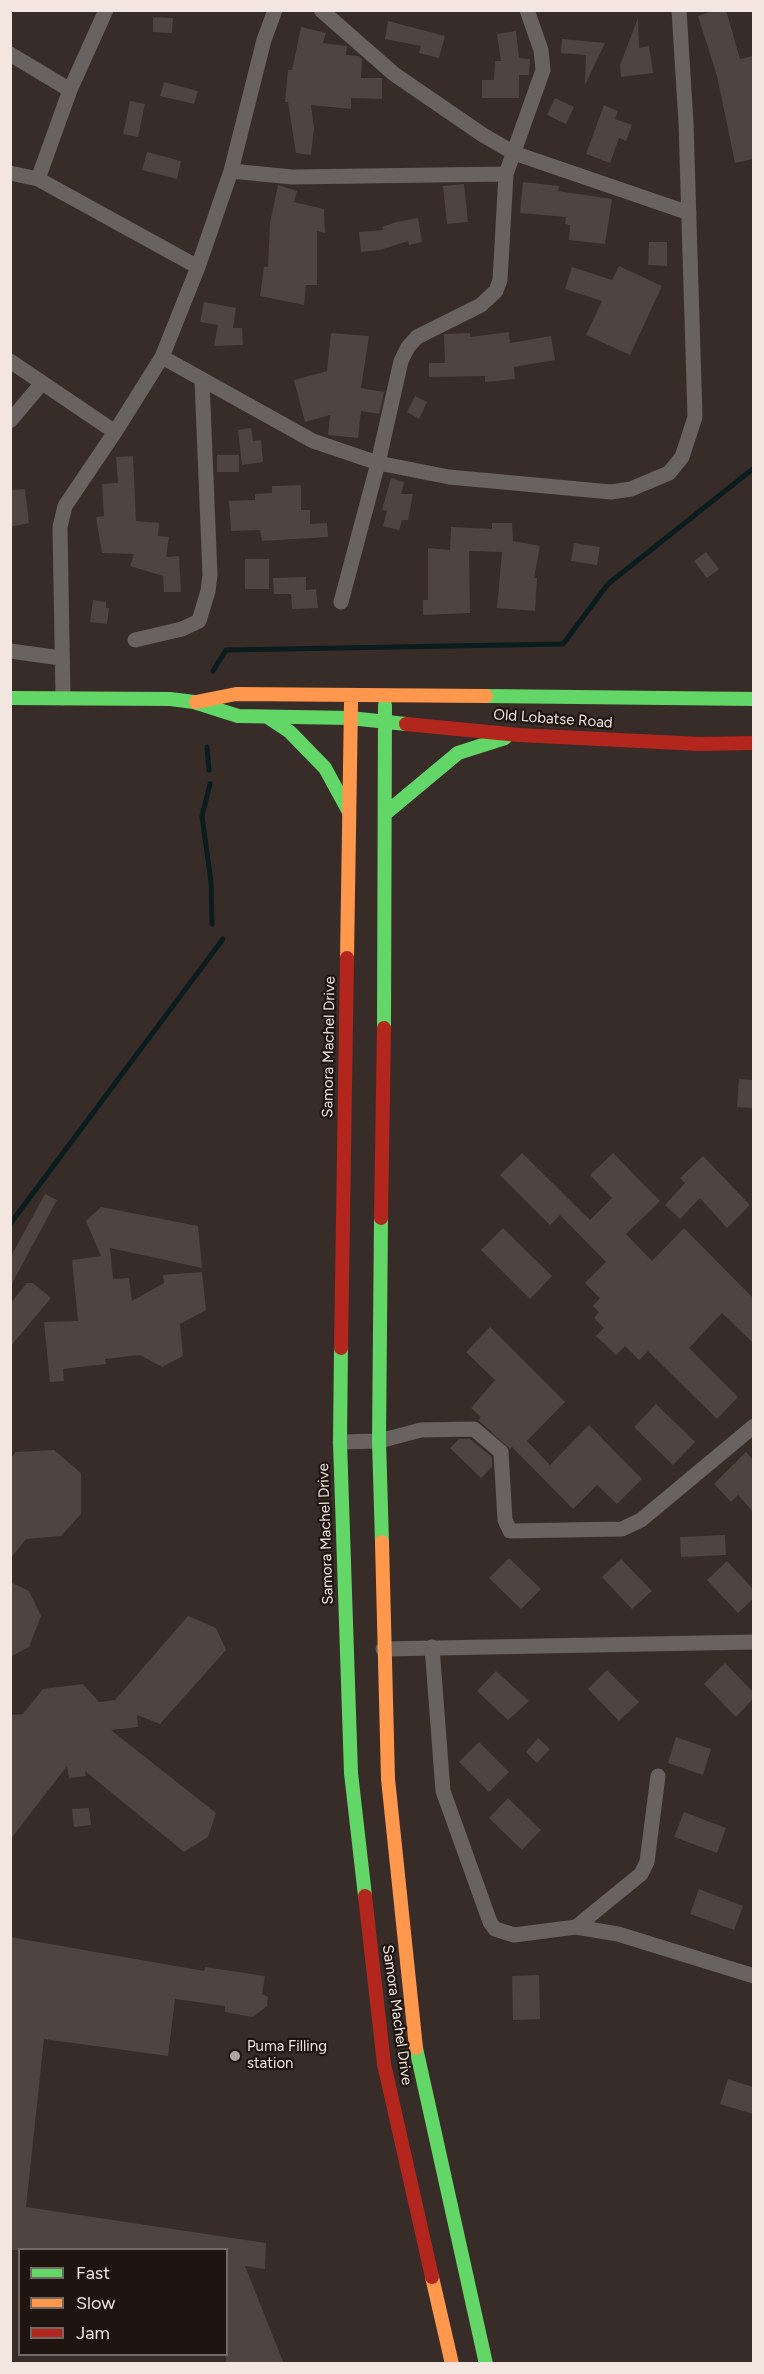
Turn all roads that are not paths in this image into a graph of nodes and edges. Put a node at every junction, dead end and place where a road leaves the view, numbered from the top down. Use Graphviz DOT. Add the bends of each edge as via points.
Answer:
graph roads {
  1 [pos="106,10"];
  2 [pos="275,10"];
  3 [pos="321,10"];
  4 [pos="527,10"];
  5 [pos="679,10"];
  6 [pos="10,54"];
  7 [pos="70,90"];
  8 [pos="514,153"];
  9 [pos="231,171"];
  10 [pos="10,173"];
  11 [pos="506,174"];
  12 [pos="38,179"];
  13 [pos="689,213"];
  14 [pos="198,267"];
  15 [pos="162,357"];
  16 [pos="10,361"];
  17 [pos="202,381"];
  18 [pos="42,383"];
  19 [pos="10,421"];
  20 [pos="116,432"];
  21 [pos="378,464"];
  22 [pos="341,602"];
  23 [pos="135,640"];
  24 [pos="10,651"];
  25 [pos="61,658"];
  26 [pos="352,694"];
  27 [pos="385,695"];
  28 [pos="10,698"];
  29 [pos="63,698"];
  30 [pos="753,699"];
  31 [pos="194,702"];
  32 [pos="269,718"];
  33 [pos="350,718"];
  34 [pos="384,722"];
  35 [pos="519,735"];
  36 [pos="753,743"];
  37 [pos="349,812"];
  38 [pos="386,813"];
  39 [pos="753,1426"];
  40 [pos="379,1441"];
  41 [pos="340,1442"];
  42 [pos="753,1642"];
  43 [pos="432,1647"];
  44 [pos="383,1649"];
  45 [pos="658,1776"];
  46 [pos="576,1928"];
  47 [pos="753,1976"];
  48 [pos="452,2364"];
  49 [pos="486,2364"];
  1 -- 7 [label="street"];
  2 -- 9 [label="street"];
  3 -- 8 [label="street" via="394,74"];
  4 -- 8 [label="street" via="543,70"];
  5 -- 13 [label="street"];
  6 -- 7 [label="street"];
  7 -- 12 [label="street"];
  8 -- 11 [label="street"];
  8 -- 13 [label="street"];
  9 -- 11 [label="street" via="292,177"];
  9 -- 14 [label="street"];
  10 -- 12 [label="street"];
  11 -- 21 [label="street" via="502,267 496,291 481,305 429,329 408,347 396,375"];
  12 -- 14 [label="street"];
  13 -- 21 [label="street" via="695,417 682,457 669,472 631,489 611,492 449,477"];
  14 -- 15 [label="street"];
  15 -- 17 [label="street"];
  15 -- 20 [label="street"];
  16 -- 18 [label="street"];
  17 -- 21 [label="street" via="313,441"];
  17 -- 23 [label="street" via="208,591 199,621"];
  18 -- 19 [label="street"];
  18 -- 20 [label="street"];
  20 -- 25 [label="street" via="65,506 60,527"];
  21 -- 22 [label="street"];
  24 -- 25 [label="street"];
  25 -- 29 [label="street"];
  26 -- 27 [label="main road, Old Lobatse Road"];
  26 -- 31 [label="main road, Old Lobatse Road" via="236,694"];
  26 -- 33 [label="main road, Samora Machel Drive"];
  27 -- 30 [label="main road, Old Lobatse Road"];
  27 -- 34 [label="main road, Samora Machel Drive"];
  28 -- 29 [label="main road"];
  29 -- 31 [label="main road"];
  31 -- 32 [label="main road, Old Lobatse Road" via="238,716"];
  32 -- 33 [label="main road, Old Lobatse Road"];
  32 -- 37 [label="main road" via="309,749 325,768"];
  33 -- 34 [label="main road, Old Lobatse Road"];
  33 -- 37 [label="main road, Samora Machel Drive"];
  34 -- 35 [label="main road, Old Lobatse Road"];
  34 -- 38 [label="main road, Samora Machel Drive"];
  35 -- 36 [label="main road, Old Lobatse Road"];
  35 -- 38 [label="main road" via="459,753"];
  37 -- 41 [label="main road, Samora Machel Drive"];
  38 -- 40 [label="main road, Samora Machel Drive"];
  39 -- 40 [label="street" via="641,1520 622,1529 510,1531 505,1520 501,1452 474,1429 421,1430"];
  40 -- 41 [label="street"];
  40 -- 44 [label="main road, Samora Machel Drive"];
  41 -- 48 [label="main road, Samora Machel Drive" via="351,1773 384,2064"];
  42 -- 43 [label="street"];
  43 -- 44 [label="street"];
  43 -- 46 [label="street" via="443,1791 490,1922 504,1934 514,1935"];
  44 -- 49 [label="main road, Samora Machel Drive" via="388,1779 417,2055"];
  45 -- 46 [label="street" via="647,1862 640,1874"];
  46 -- 47 [label="street" via="626,1936"];
}
